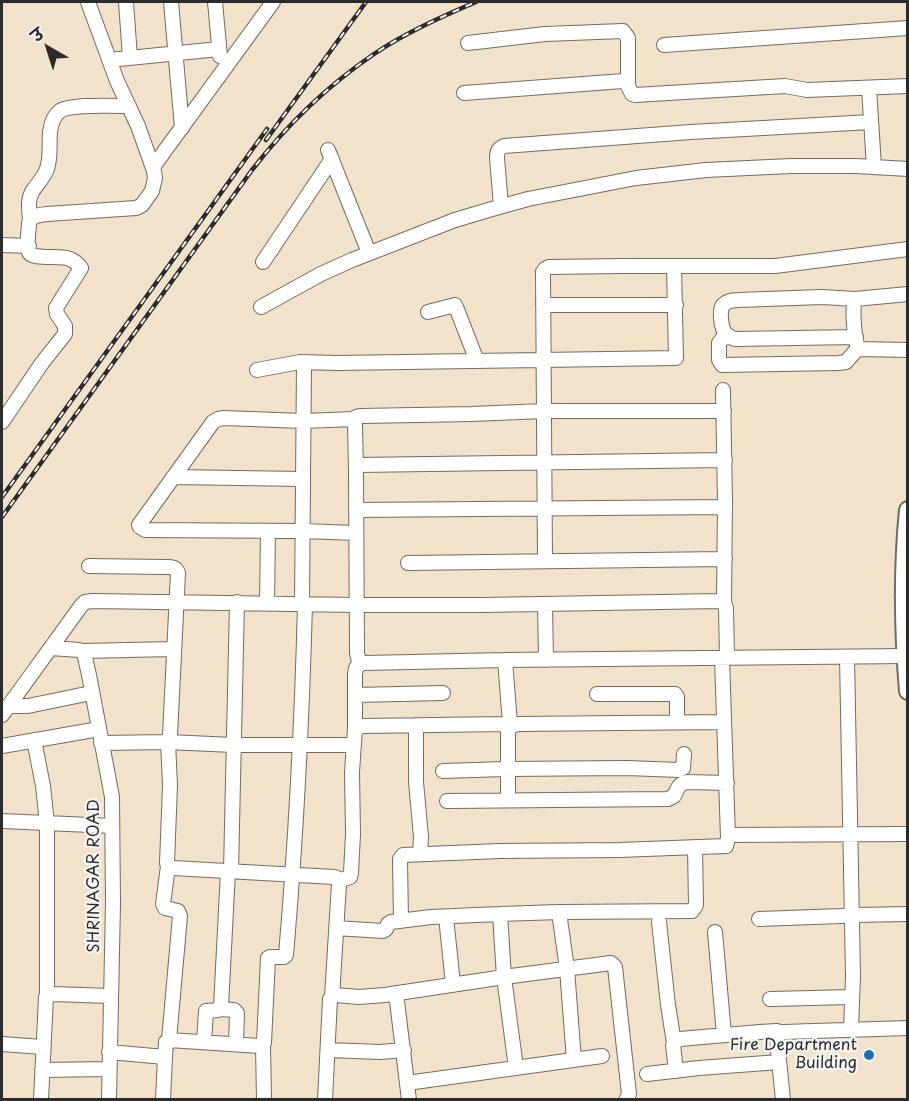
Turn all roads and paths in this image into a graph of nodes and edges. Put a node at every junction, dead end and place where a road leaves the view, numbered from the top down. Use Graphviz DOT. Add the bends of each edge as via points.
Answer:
graph roads {
  1 [pos="88,2"];
  2 [pos="126,2"];
  3 [pos="171,2"];
  4 [pos="215,2"];
  5 [pos="273,2"];
  6 [pos="908,28"];
  7 [pos="468,43"];
  8 [pos="664,45"];
  9 [pos="219,49"];
  10 [pos="176,54"];
  11 [pos="130,58"];
  12 [pos="109,60"];
  13 [pos="221,73"];
  14 [pos="628,85"];
  15 [pos="908,86"];
  16 [pos="869,87"];
  17 [pos="464,93"];
  18 [pos="129,106"];
  19 [pos="871,122"];
  20 [pos="182,128"];
  21 [pos="153,167"];
  22 [pos="874,167"];
  23 [pos="908,169"];
  24 [pos="501,206"];
  25 [pos="30,220"];
  26 [pos="2,245"];
  27 [pos="28,246"];
  28 [pos="908,249"];
  29 [pos="369,253"];
  30 [pos="263,262"];
  31 [pos="674,266"];
  32 [pos="908,294"];
  33 [pos="855,299"];
  34 [pos="543,305"];
  35 [pos="676,305"];
  36 [pos="261,307"];
  37 [pos="428,312"];
  38 [pos="729,336"];
  39 [pos="857,343"];
  40 [pos="908,350"];
  41 [pos="543,360"];
  42 [pos="477,361"];
  43 [pos="305,362"];
  44 [pos="257,370"];
  45 [pos="723,390"];
  46 [pos="544,411"];
  47 [pos="724,411"];
  48 [pos="355,419"];
  49 [pos="303,421"];
  50 [pos="2,422"];
  51 [pos="725,460"];
  52 [pos="545,462"];
  53 [pos="356,465"];
  54 [pos="173,477"];
  55 [pos="303,479"];
  56 [pos="725,507"];
  57 [pos="545,508"];
  58 [pos="356,510"];
  59 [pos="908,510"];
  60 [pos="268,531"];
  61 [pos="303,531"];
  62 [pos="356,533"];
  63 [pos="725,559"];
  64 [pos="545,561"];
  65 [pos="408,563"];
  66 [pos="89,566"];
  67 [pos="905,594"];
  68 [pos="177,602"];
  69 [pos="237,602"];
  70 [pos="724,602"];
  71 [pos="267,603"];
  72 [pos="303,604"];
  73 [pos="545,604"];
  74 [pos="357,605"];
  75 [pos="906,634"];
  76 [pos="51,648"];
  77 [pos="174,649"];
  78 [pos="82,651"];
  79 [pos="905,656"];
  80 [pos="847,657"];
  81 [pos="725,658"];
  82 [pos="505,660"];
  83 [pos="546,660"];
  84 [pos="361,663"];
  85 [pos="908,692"];
  86 [pos="92,693"];
  87 [pos="443,693"];
  88 [pos="597,694"];
  89 [pos="355,695"];
  90 [pos="5,710"];
  91 [pos="677,722"];
  92 [pos="724,722"];
  93 [pos="416,725"];
  94 [pos="511,725"];
  95 [pos="355,728"];
  96 [pos="100,736"];
  97 [pos="34,740"];
  98 [pos="168,742"];
  99 [pos="234,745"];
  100 [pos="300,745"];
  101 [pos="354,745"];
  102 [pos="2,746"];
  103 [pos="684,754"];
  104 [pos="507,769"];
  105 [pos="443,771"];
  106 [pos="727,783"];
  107 [pos="508,800"];
  108 [pos="447,801"];
  109 [pos="2,821"];
  110 [pos="47,823"];
  111 [pos="112,826"];
  112 [pos="850,834"];
  113 [pos="908,834"];
  114 [pos="728,836"];
  115 [pos="695,848"];
  116 [pos="420,854"];
  117 [pos="168,866"];
  118 [pos="230,871"];
  119 [pos="292,874"];
  120 [pos="339,881"];
  121 [pos="559,912"];
  122 [pos="500,914"];
  123 [pos="908,914"];
  124 [pos="852,915"];
  125 [pos="446,917"];
  126 [pos="759,920"];
  127 [pos="401,921"];
  128 [pos="659,922"];
  129 [pos="336,928"];
  130 [pos="715,932"];
  131 [pos="567,969"];
  132 [pos="504,977"];
  133 [pos="453,984"];
  134 [pos="396,993"];
  135 [pos="47,995"];
  136 [pos="110,996"];
  137 [pos="332,997"];
  138 [pos="852,997"];
  139 [pos="770,999"];
  140 [pos="220,1009"];
  141 [pos="908,1028"];
  142 [pos="851,1030"];
  143 [pos="781,1033"];
  144 [pos="724,1035"];
  145 [pos="169,1040"];
  146 [pos="204,1041"];
  147 [pos="674,1043"];
  148 [pos="2,1044"];
  149 [pos="236,1044"];
  150 [pos="263,1045"];
  151 [pos="42,1047"];
  152 [pos="328,1050"];
  153 [pos="404,1050"];
  154 [pos="110,1052"];
  155 [pos="602,1056"];
  156 [pos="165,1057"];
  157 [pos="574,1060"];
  158 [pos="779,1062"];
  159 [pos="516,1068"];
  160 [pos="109,1069"];
  161 [pos="42,1070"];
  162 [pos="676,1071"];
  163 [pos="647,1074"];
  164 [pos="407,1083"];
  165 [pos="40,1100"];
  166 [pos="109,1100"];
  167 [pos="163,1100"];
  168 [pos="264,1100"];
  169 [pos="325,1100"];
  170 [pos="409,1100"];
  171 [pos="626,1100"];
  172 [pos="783,1100"];
  1 -- 12 [label="street"];
  2 -- 11 [label="street"];
  3 -- 10 [label="street"];
  4 -- 9 [label="street"];
  5 -- 13 [label="street"];
  6 -- 8 [label="street"];
  7 -- 14 [label="street" via="545,34 623,31 628,38"];
  9 -- 10 [label="street"];
  9 -- 13 [label="street"];
  10 -- 11 [label="street"];
  10 -- 20 [label="street"];
  11 -- 12 [label="street"];
  12 -- 18 [label="street"];
  13 -- 20 [label="street"];
  14 -- 16 [label="street" via="635,95 785,86 807,90"];
  14 -- 17 [label="street" via="623,81"];
  15 -- 16 [label="street"];
  16 -- 19 [label="street"];
  18 -- 21 [label="street"];
  18 -- 25 [label="street" via="71,107 56,115 47,169 30,196"];
  19 -- 22 [label="street"];
  19 -- 24 [label="street" via="504,146 497,152"];
  20 -- 21 [label="street"];
  21 -- 25 [label="street" via="152,191 139,207 47,214"];
  22 -- 23 [label="street"];
  22 -- 24 [label="street" via="791,166 680,173 636,178"];
  24 -- 29 [label="street"];
  25 -- 27 [label="street"];
  26 -- 27 [label="street"];
  27 -- 50 [label="street" via="32,256 64,256 81,268 56,308 65,334"];
  28 -- 31 [label="street" via="775,266"];
  29 -- 30 [label="street" via="330,155"];
  29 -- 36 [label="street"];
  31 -- 34 [label="street" via="549,267 543,272"];
  31 -- 35 [label="street"];
  32 -- 33 [label="street"];
  33 -- 38 [label="street" via="729,301 721,308 723,328"];
  33 -- 39 [label="street"];
  34 -- 35 [label="street"];
  34 -- 41 [label="street"];
  35 -- 41 [label="street" via="676,358"];
  37 -- 42 [label="street" via="455,305"];
  38 -- 39 [label="street"];
  38 -- 39 [label="street" via="719,343 722,365 846,362"];
  39 -- 40 [label="street" via="865,350"];
  41 -- 42 [label="street"];
  41 -- 46 [label="street"];
  42 -- 43 [label="street"];
  43 -- 44 [label="street"];
  43 -- 49 [label="street"];
  45 -- 47 [label="street"];
  46 -- 47 [label="street"];
  46 -- 48 [label="street"];
  46 -- 52 [label="street"];
  47 -- 51 [label="street"];
  48 -- 49 [label="street"];
  48 -- 53 [label="street"];
  49 -- 54 [label="street" via="218,419"];
  49 -- 55 [label="street"];
  51 -- 52 [label="street"];
  51 -- 56 [label="street"];
  52 -- 53 [label="street"];
  52 -- 57 [label="street"];
  53 -- 58 [label="street"];
  54 -- 55 [label="street"];
  54 -- 60 [label="street" via="143,518 139,525 142,529"];
  55 -- 61 [label="street"];
  56 -- 57 [label="street"];
  56 -- 63 [label="street"];
  57 -- 58 [label="street"];
  57 -- 64 [label="street"];
  58 -- 62 [label="street"];
  59 -- 67 [label="main road" via="903,553"];
  60 -- 61 [label="street"];
  60 -- 71 [label="street"];
  61 -- 62 [label="street"];
  61 -- 72 [label="street"];
  62 -- 74 [label="street"];
  63 -- 64 [label="street"];
  63 -- 70 [label="street"];
  64 -- 65 [label="street"];
  66 -- 68 [label="street" via="173,567 178,573"];
  67 -- 75 [label="main road"];
  68 -- 69 [label="street"];
  68 -- 76 [label="street" via="85,602"];
  68 -- 77 [label="street"];
  69 -- 71 [label="street"];
  69 -- 99 [label="street"];
  70 -- 73 [label="street"];
  70 -- 81 [label="street"];
  71 -- 72 [label="street"];
  72 -- 74 [label="street"];
  72 -- 100 [label="street"];
  73 -- 74 [label="street"];
  73 -- 83 [label="street"];
  74 -- 84 [label="street"];
  75 -- 79 [label="main road"];
  76 -- 78 [label="street"];
  76 -- 90 [label="street"];
  77 -- 78 [label="street"];
  77 -- 98 [label="street"];
  78 -- 86 [label="street, SHRINAGAR ROAD"];
  79 -- 80 [label="street"];
  79 -- 85 [label="main road"];
  80 -- 81 [label="street"];
  80 -- 112 [label="street"];
  81 -- 83 [label="street"];
  81 -- 92 [label="street"];
  82 -- 83 [label="street"];
  82 -- 84 [label="street"];
  82 -- 94 [label="street"];
  84 -- 89 [label="street" via="357,668"];
  86 -- 90 [label="street"];
  86 -- 96 [label="street, SHRINAGAR ROAD"];
  87 -- 89 [label="street"];
  88 -- 91 [label="street" via="675,694"];
  89 -- 95 [label="street"];
  91 -- 92 [label="street"];
  91 -- 94 [label="street"];
  92 -- 106 [label="street"];
  93 -- 94 [label="street"];
  93 -- 95 [label="street"];
  93 -- 116 [label="street"];
  94 -- 104 [label="street"];
  95 -- 101 [label="street"];
  96 -- 97 [label="street"];
  96 -- 98 [label="street"];
  96 -- 111 [label="street, SHRINAGAR ROAD" via="112,797"];
  97 -- 102 [label="street"];
  97 -- 110 [label="street"];
  98 -- 99 [label="street"];
  98 -- 117 [label="street"];
  99 -- 100 [label="street"];
  99 -- 118 [label="street"];
  100 -- 101 [label="street"];
  100 -- 119 [label="street"];
  101 -- 120 [label="street" via="351,873"];
  103 -- 104 [label="street" via="683,768 679,770"];
  104 -- 105 [label="street"];
  104 -- 107 [label="street"];
  106 -- 107 [label="street" via="687,782 678,786 668,799"];
  106 -- 114 [label="street"];
  107 -- 108 [label="street"];
  109 -- 110 [label="street"];
  110 -- 111 [label="street"];
  110 -- 135 [label="street"];
  111 -- 136 [label="street, SHRINAGAR ROAD"];
  112 -- 113 [label="street"];
  112 -- 114 [label="street"];
  112 -- 124 [label="street"];
  114 -- 115 [label="street" via="726,846"];
  115 -- 116 [label="street"];
  115 -- 121 [label="street" via="696,904 692,911"];
  116 -- 127 [label="street" via="400,859"];
  117 -- 118 [label="street"];
  117 -- 145 [label="street" via="163,904 180,916"];
  118 -- 119 [label="street"];
  118 -- 140 [label="street"];
  119 -- 120 [label="street" via="334,877"];
  119 -- 150 [label="street" via="285,955 268,958"];
  120 -- 129 [label="street"];
  121 -- 122 [label="street"];
  121 -- 131 [label="street"];
  122 -- 125 [label="street"];
  122 -- 132 [label="street"];
  123 -- 124 [label="street"];
  124 -- 126 [label="street"];
  124 -- 138 [label="street"];
  125 -- 127 [label="street"];
  125 -- 133 [label="street"];
  127 -- 129 [label="street" via="389,923 383,931"];
  128 -- 147 [label="street"];
  129 -- 137 [label="street"];
  130 -- 144 [label="street"];
  131 -- 132 [label="street"];
  131 -- 157 [label="street"];
  131 -- 171 [label="street" via="608,963 614,966 629,1094"];
  132 -- 133 [label="street"];
  132 -- 159 [label="street"];
  133 -- 134 [label="street"];
  134 -- 137 [label="street"];
  134 -- 153 [label="street"];
  135 -- 136 [label="street"];
  135 -- 151 [label="street"];
  136 -- 154 [label="street, SHRINAGAR ROAD"];
  137 -- 152 [label="street"];
  138 -- 139 [label="street"];
  138 -- 142 [label="street"];
  140 -- 146 [label="street" via="206,1011"];
  140 -- 149 [label="street" via="237,1013"];
  141 -- 142 [label="street"];
  142 -- 143 [label="street"];
  143 -- 144 [label="street"];
  143 -- 158 [label="street" via="777,1040"];
  144 -- 147 [label="street" via="680,1039"];
  145 -- 146 [label="street"];
  145 -- 156 [label="street"];
  146 -- 149 [label="street"];
  147 -- 162 [label="street"];
  148 -- 151 [label="street"];
  149 -- 150 [label="street"];
  150 -- 168 [label="street"];
  151 -- 161 [label="street"];
  152 -- 153 [label="street"];
  152 -- 169 [label="street"];
  153 -- 164 [label="street"];
  154 -- 156 [label="street"];
  154 -- 160 [label="street, SHRINAGAR ROAD"];
  155 -- 157 [label="street"];
  156 -- 167 [label="street"];
  157 -- 159 [label="street"];
  158 -- 162 [label="street"];
  158 -- 172 [label="street"];
  159 -- 164 [label="street"];
  160 -- 161 [label="street"];
  160 -- 166 [label="street, SHRINAGAR ROAD"];
  161 -- 165 [label="street"];
  162 -- 163 [label="street"];
  164 -- 170 [label="street"];
}
